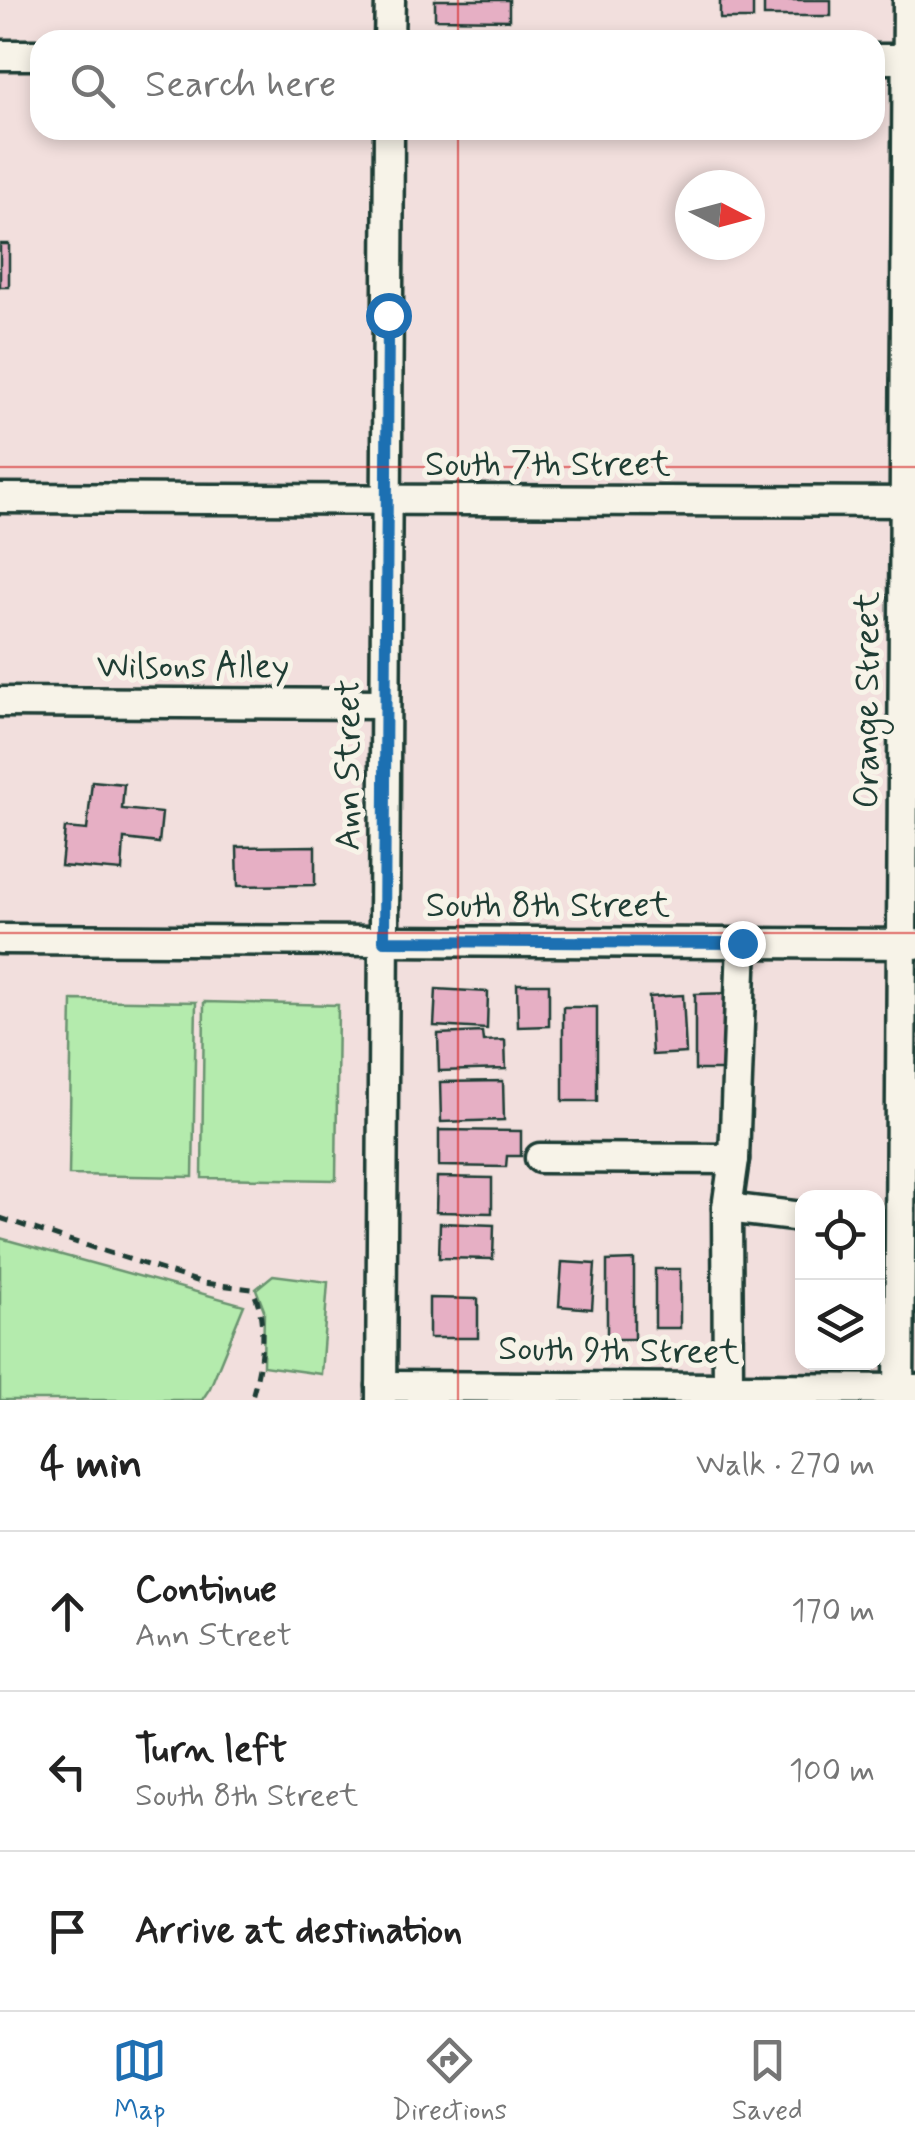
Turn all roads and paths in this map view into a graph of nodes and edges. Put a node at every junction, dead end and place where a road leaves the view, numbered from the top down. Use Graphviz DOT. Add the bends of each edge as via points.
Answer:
graph roads {
  1 [pos="390,0"];
  2 [pos="908,0"];
  3 [pos="389,30"];
  4 [pos="0,54"];
  5 [pos="30,55"];
  6 [pos="885,59"];
  7 [pos="911,59"];
  8 [pos="389,140"];
  9 [pos="0,498"];
  10 [pos="387,500"];
  11 [pos="910,502"];
  12 [pos="0,702"];
  13 [pos="385,704"];
  14 [pos="0,939"];
  15 [pos="384,941"];
  16 [pos="742,943"];
  17 [pos="908,944"];
  18 [pos="540,1158"];
  19 [pos="734,1160"];
  20 [pos="908,1164"];
  21 [pos="727,1208"];
  22 [pos="795,1216"];
  23 [pos="0,1218"];
  24 [pos="889,1227"];
  25 [pos="728,1388"];
  26 [pos="904,1392"];
  27 [pos="381,1393"];
  28 [pos="252,1400"];
  1 -- 3 [label="street"];
  2 -- 7 [label="street, Orange Street"];
  4 -- 5 [label="street"];
  6 -- 7 [label="street"];
  7 -- 11 [label="street, Orange Street"];
  8 -- 10 [label="street, Ann Street"];
  9 -- 10 [label="street, South 7th Street"];
  10 -- 11 [label="street, South 7th Street"];
  10 -- 13 [label="street, Ann Street"];
  11 -- 17 [label="street, Orange Street"];
  12 -- 13 [label="street, Wilsons Alley"];
  13 -- 15 [label="street, Ann Street"];
  14 -- 15 [label="street, South 8th Street"];
  15 -- 16 [label="street, South 8th Street"];
  15 -- 27 [label="street, Ann Street"];
  16 -- 17 [label="street, South 8th Street"];
  16 -- 19 [label="street"];
  17 -- 20 [label="street, Orange Street"];
  18 -- 19 [label="street"];
  19 -- 21 [label="street"];
  20 -- 24 [label="street, Orange Street"];
  21 -- 22 [label="street"];
  21 -- 25 [label="street"];
  23 -- 28 [label="path" via="203,1283 252,1289 260,1326"];
  24 -- 26 [label="street, Orange Street"];
  25 -- 26 [label="street, South 9th Street"];
  25 -- 27 [label="street, South 9th Street"];
}
